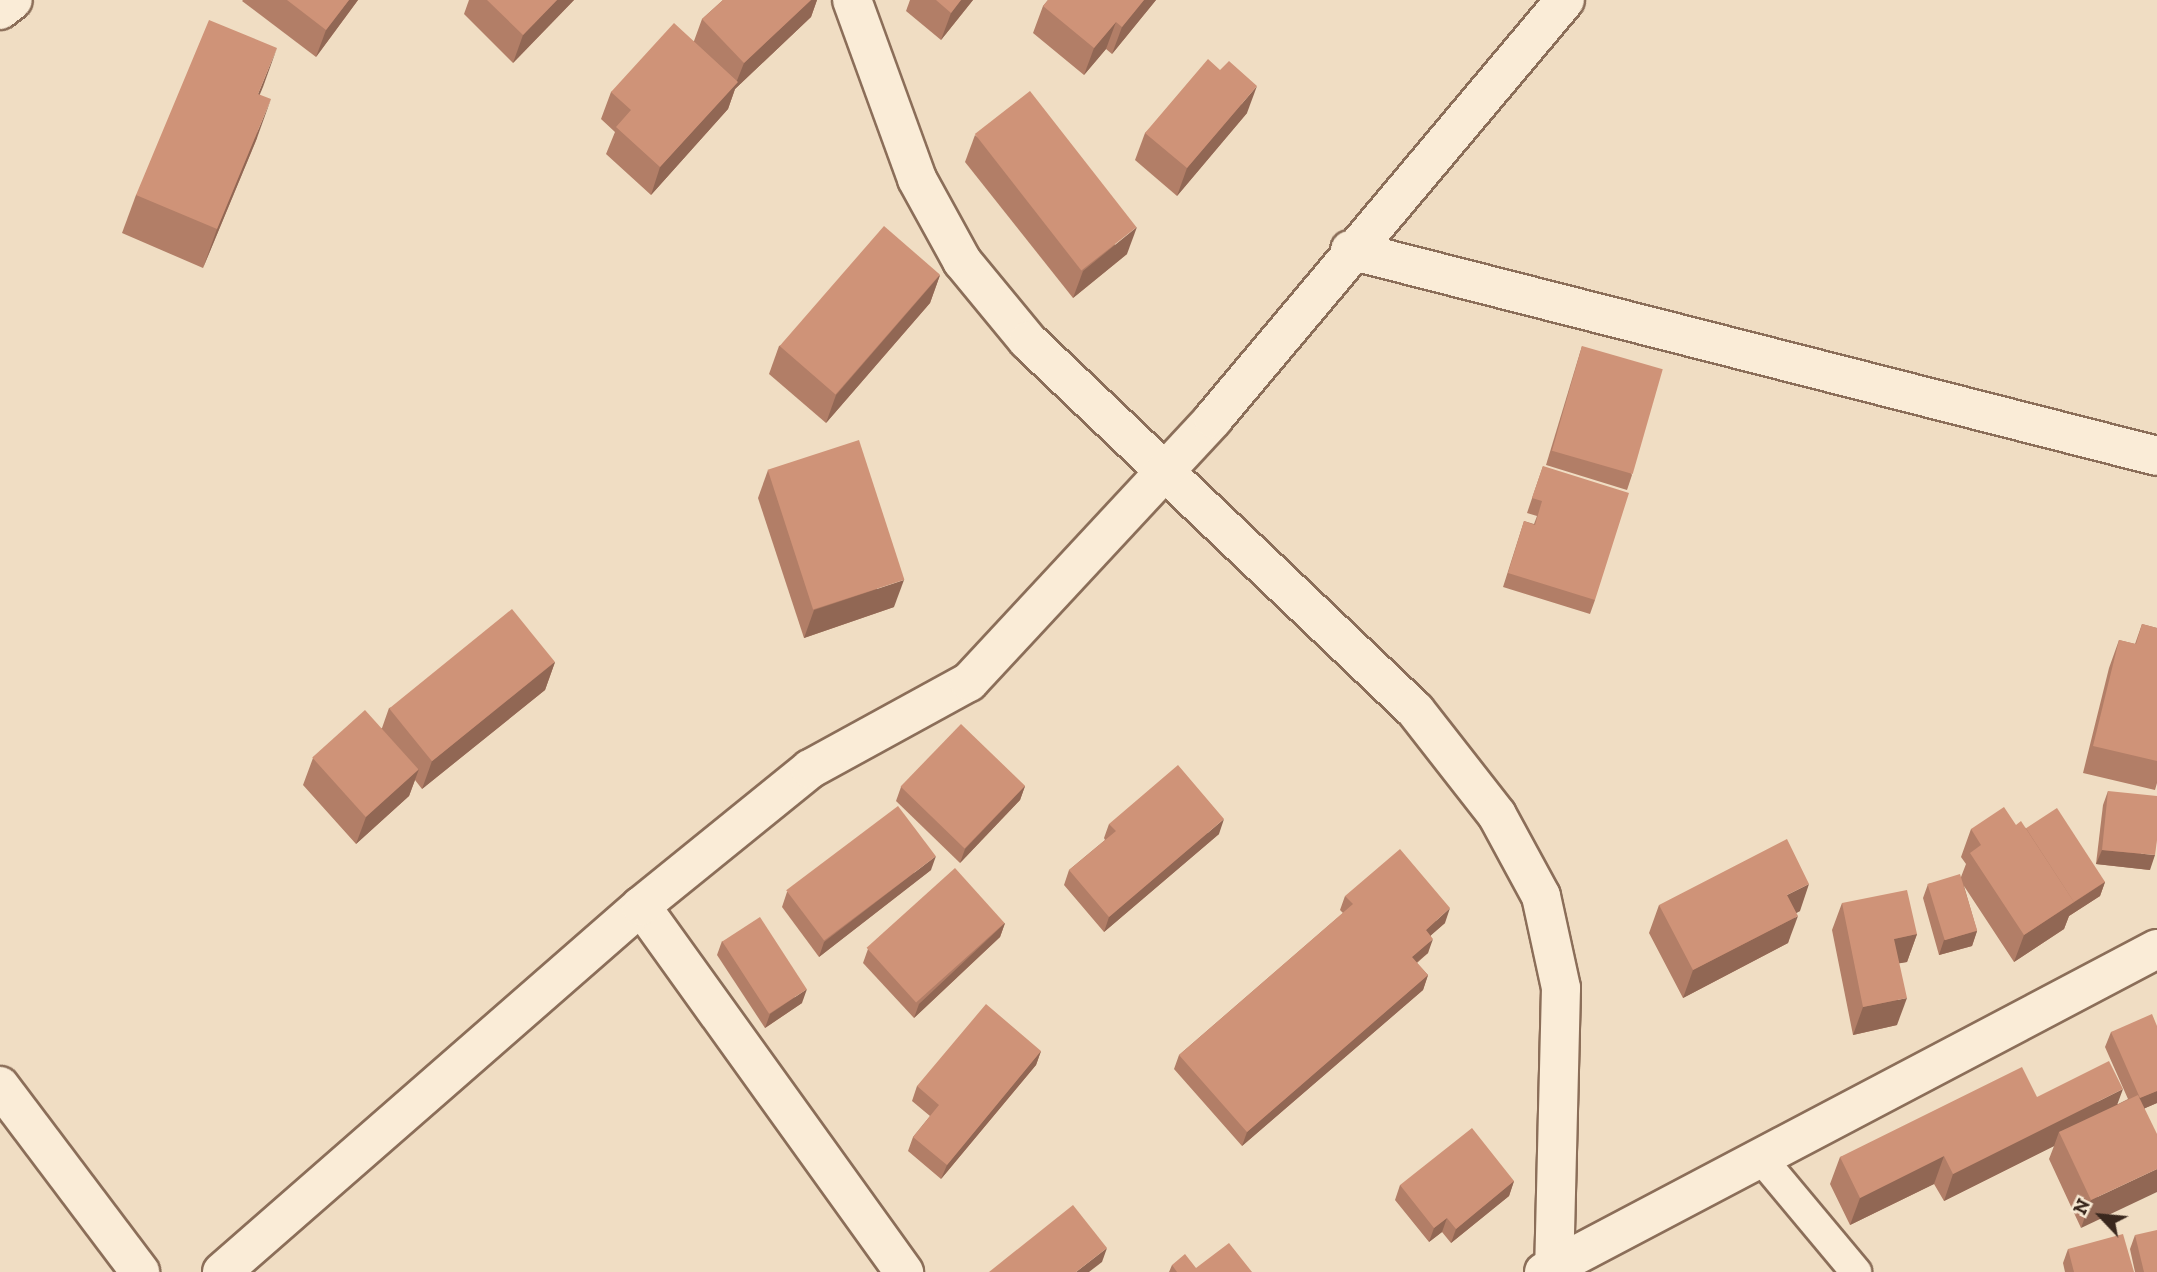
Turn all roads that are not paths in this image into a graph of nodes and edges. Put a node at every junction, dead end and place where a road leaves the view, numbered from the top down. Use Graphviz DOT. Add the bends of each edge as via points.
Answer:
graph roads {
  1 [pos="13,0"];
  2 [pos="852,0"];
  3 [pos="1565,0"];
  4 [pos="0,10"];
  5 [pos="1350,250"];
  6 [pos="2157,456"];
  7 [pos="1163,470"];
  8 [pos="641,906"];
  9 [pos="2157,949"];
  10 [pos="0,1086"];
  11 [pos="1760,1157"];
  12 [pos="1551,1269"];
  13 [pos="140,1272"];
  14 [pos="222,1272"];
  15 [pos="904,1272"];
  16 [pos="1856,1272"];
  1 -- 4 [label="street"];
  2 -- 7 [label="street" via="917,179 962,261 1028,341"];
  3 -- 5 [label="street"];
  5 -- 6 [label="street"];
  5 -- 7 [label="street" via="1213,419"];
  7 -- 8 [label="street" via="969,682 810,769"];
  7 -- 12 [label="street" via="1415,710 1497,815 1541,896 1561,988"];
  8 -- 14 [label="street"];
  8 -- 15 [label="street"];
  9 -- 11 [label="street"];
  10 -- 13 [label="street"];
  11 -- 12 [label="street"];
  11 -- 16 [label="lane"];
}
